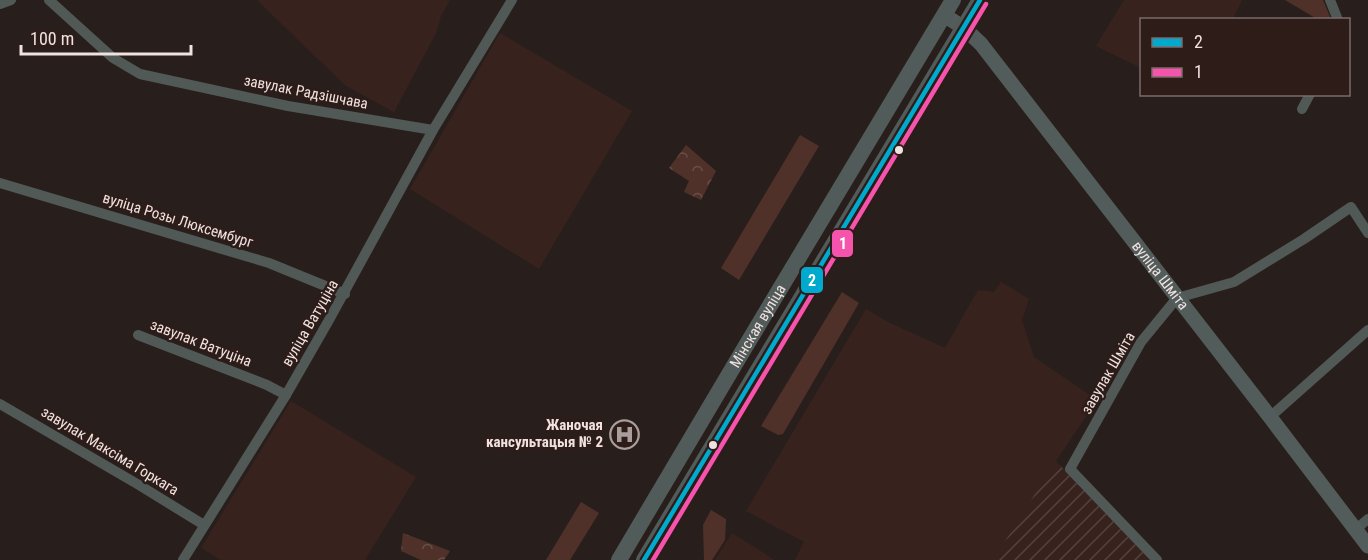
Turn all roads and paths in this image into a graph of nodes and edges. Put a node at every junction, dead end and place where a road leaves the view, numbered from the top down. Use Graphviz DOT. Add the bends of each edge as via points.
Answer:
graph roads {
  1 [pos="11,0"];
  2 [pos="49,0"];
  3 [pos="512,0"];
  4 [pos="953,0"];
  5 [pos="980,0"];
  6 [pos="1330,0"];
  7 [pos="0,4"];
  8 [pos="944,15"];
  9 [pos="1337,18"];
  10 [pos="964,28"];
  11 [pos="1309,96"];
  12 [pos="1302,109"];
  13 [pos="433,130"];
  14 [pos="0,183"];
  15 [pos="1368,233"];
  16 [pos="345,294"];
  17 [pos="1177,298"];
  18 [pos="1368,330"];
  19 [pos="138,335"];
  20 [pos="286,395"];
  21 [pos="0,404"];
  22 [pos="1270,417"];
  23 [pos="1368,519"];
  24 [pos="204,525"];
  25 [pos="1355,530"];
  26 [pos="1368,546"];
  27 [pos="183,560"];
  28 [pos="619,560"];
  29 [pos="644,560"];
  30 [pos="1157,560"];
  1 -- 7 [label="street"];
  2 -- 13 [label="street, завулак Радзішчава" via="113,58 140,74 288,106"];
  3 -- 13 [label="street"];
  4 -- 8 [label="main road, Мінская вуліца"];
  5 -- 10 [label="main road, Мінская вуліца"];
  6 -- 9 [label="street"];
  8 -- 10 [label="main road, вуліца Шміта"];
  8 -- 28 [label="main road, Мінская вуліца"];
  10 -- 17 [label="main road, вуліца Шміта" via="981,44"];
  10 -- 29 [label="main road, Мінская вуліца"];
  11 -- 12 [label="street"];
  13 -- 16 [label="street, вуліца Ватуціна"];
  14 -- 16 [label="street, вуліца Розы Люксембург" via="269,262"];
  15 -- 17 [label="street" via="1351,207 1234,282"];
  16 -- 20 [label="street, вуліца Ватуціна"];
  17 -- 22 [label="main road, вуліца Шміта"];
  17 -- 30 [label="street, завулак Шміта" via="1141,342 1070,469"];
  18 -- 22 [label="street"];
  19 -- 20 [label="street, завулак Ватуціна"];
  20 -- 24 [label="street, вуліца Ватуціна"];
  21 -- 24 [label="street, завулак Максіма Горкага"];
  22 -- 25 [label="main road, вуліца Шміта"];
  23 -- 25 [label="street"];
  24 -- 27 [label="street, вуліца Ватуціна"];
  25 -- 26 [label="main road, вуліца Шміта"];
}
